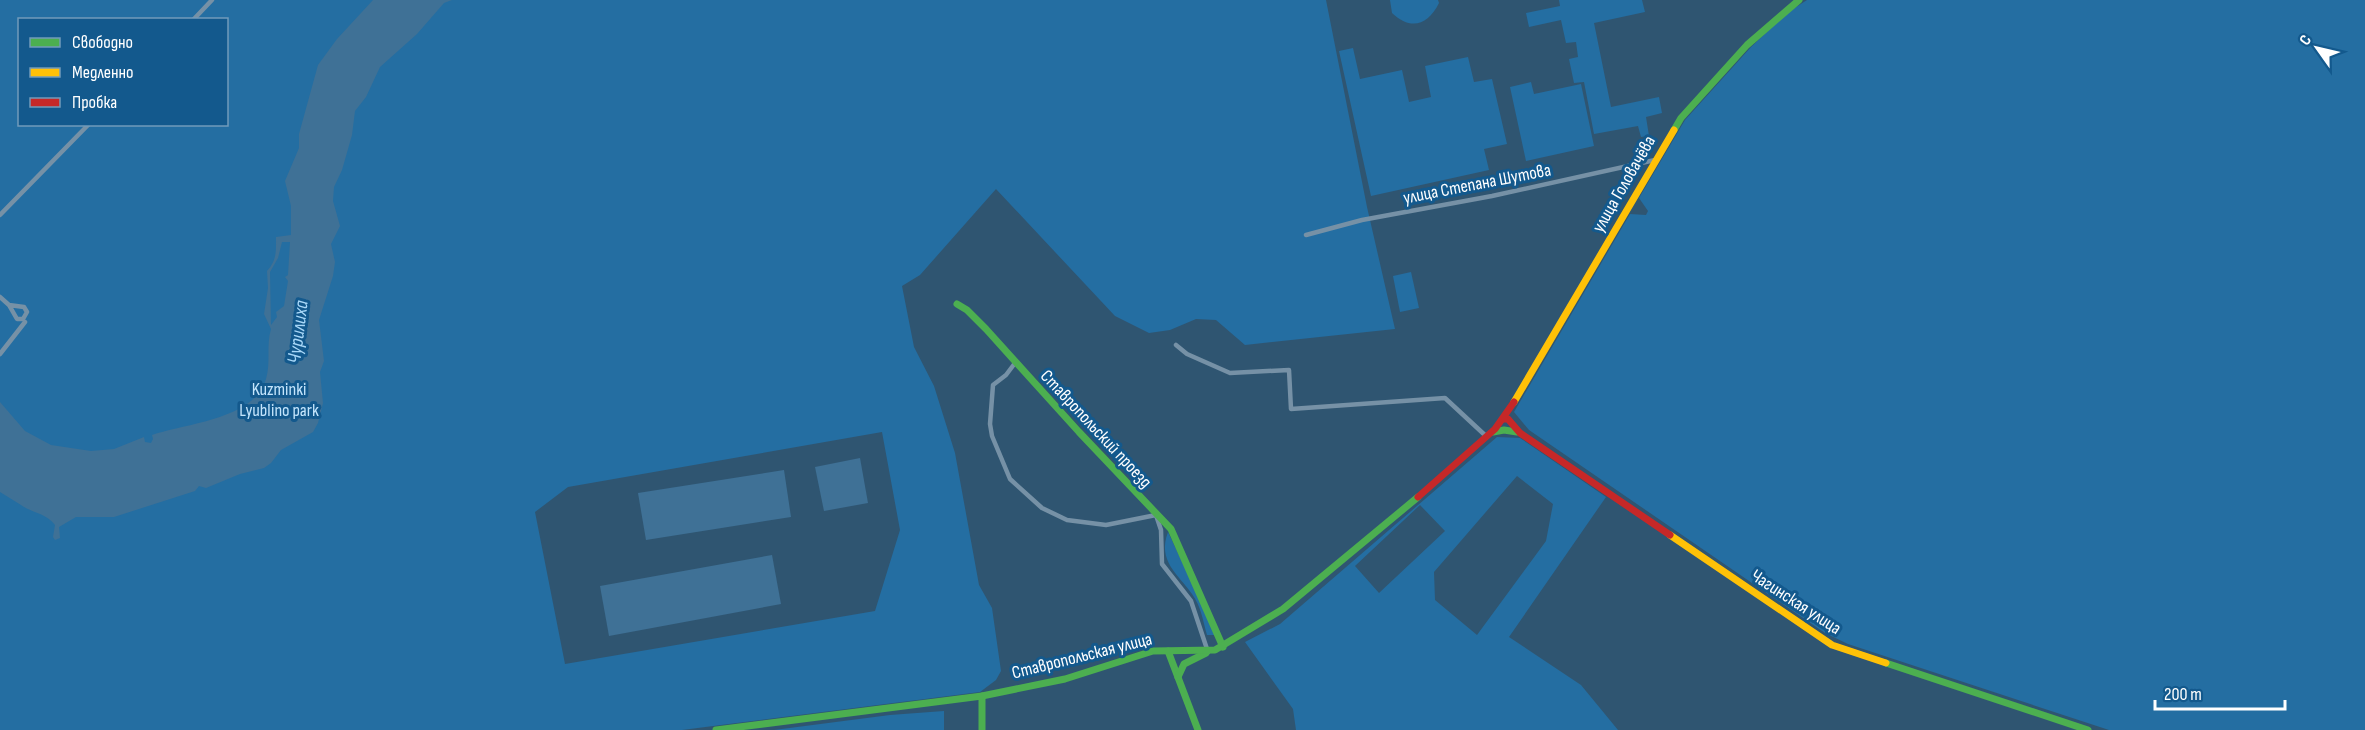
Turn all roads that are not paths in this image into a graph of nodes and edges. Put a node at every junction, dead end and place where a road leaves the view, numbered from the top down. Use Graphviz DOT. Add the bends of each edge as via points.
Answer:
graph roads {
  1 [pos="212,0"];
  2 [pos="1799,0"];
  3 [pos="195,18"];
  4 [pos="87,126"];
  5 [pos="1655,160"];
  6 [pos="0,215"];
  7 [pos="1306,235"];
  8 [pos="0,297"];
  9 [pos="8,303"];
  10 [pos="957,304"];
  11 [pos="20,306"];
  12 [pos="14,314"];
  13 [pos="25,322"];
  14 [pos="1176,345"];
  15 [pos="0,354"];
  16 [pos="1015,363"];
  17 [pos="1510,410"];
  18 [pos="1501,421"];
  19 [pos="1511,423"];
  20 [pos="1505,430"];
  21 [pos="1520,433"];
  22 [pos="1489,435"];
  23 [pos="1156,515"];
  24 [pos="1223,647"];
  25 [pos="1168,651"];
  26 [pos="1208,652"];
  27 [pos="1178,677"];
  28 [pos="982,696"];
  29 [pos="716,730"];
  30 [pos="982,730"];
  31 [pos="1198,730"];
  32 [pos="2088,730"];
  1 -- 3 [label="street"];
  2 -- 5 [label="street, улица Головачёва" via="1747,45 1681,118"];
  4 -- 6 [label="street"];
  5 -- 7 [label="street, улица Степана Шутова"];
  5 -- 17 [label="street, улица Головачёва"];
  8 -- 9 [label="street"];
  9 -- 11 [label="street"];
  9 -- 12 [label="street"];
  10 -- 16 [label="street, Ставропольский проезд" via="967,309"];
  11 -- 12 [label="street"];
  11 -- 12 [label="street" via="26,309 26,318 19,319"];
  13 -- 15 [label="street"];
  14 -- 22 [label="street" via="1230,373 1289,370 1291,409 1445,398"];
  16 -- 23 [label="street, Ставропольский проезд"];
  16 -- 23 [label="street, Ставропольский проезд" via="993,386 990,424 1010,479 1042,508 1078,523 1106,525"];
  17 -- 18 [label="street, улица Головачёва"];
  17 -- 19 [label="street"];
  18 -- 19 [label="street" via="1507,418"];
  18 -- 20 [label="street"];
  18 -- 22 [label="street, Ставропольская улица"];
  19 -- 20 [label="street"];
  19 -- 21 [label="street, Чагинская улица"];
  20 -- 21 [label="street, Чагинская улица"];
  20 -- 22 [label="street, Ставропольская улица"];
  21 -- 32 [label="street, Чагинская улица" via="1832,645"];
  22 -- 24 [label="street, Ставропольская улица" via="1283,609"];
  23 -- 24 [label="street, Ставропольский проезд" via="1171,529"];
  23 -- 26 [label="street" via="1161,530 1162,564 1191,601"];
  24 -- 26 [label="street, Ставропольская улица"];
  25 -- 26 [label="street, Ставропольская улица"];
  25 -- 27 [label="street"];
  25 -- 28 [label="street, Ставропольская улица" via="1153,651 1050,683"];
  26 -- 27 [label="street" via="1182,665"];
  27 -- 31 [label="street"];
  28 -- 29 [label="street, Ставропольская улица"];
  28 -- 30 [label="street"];
}
